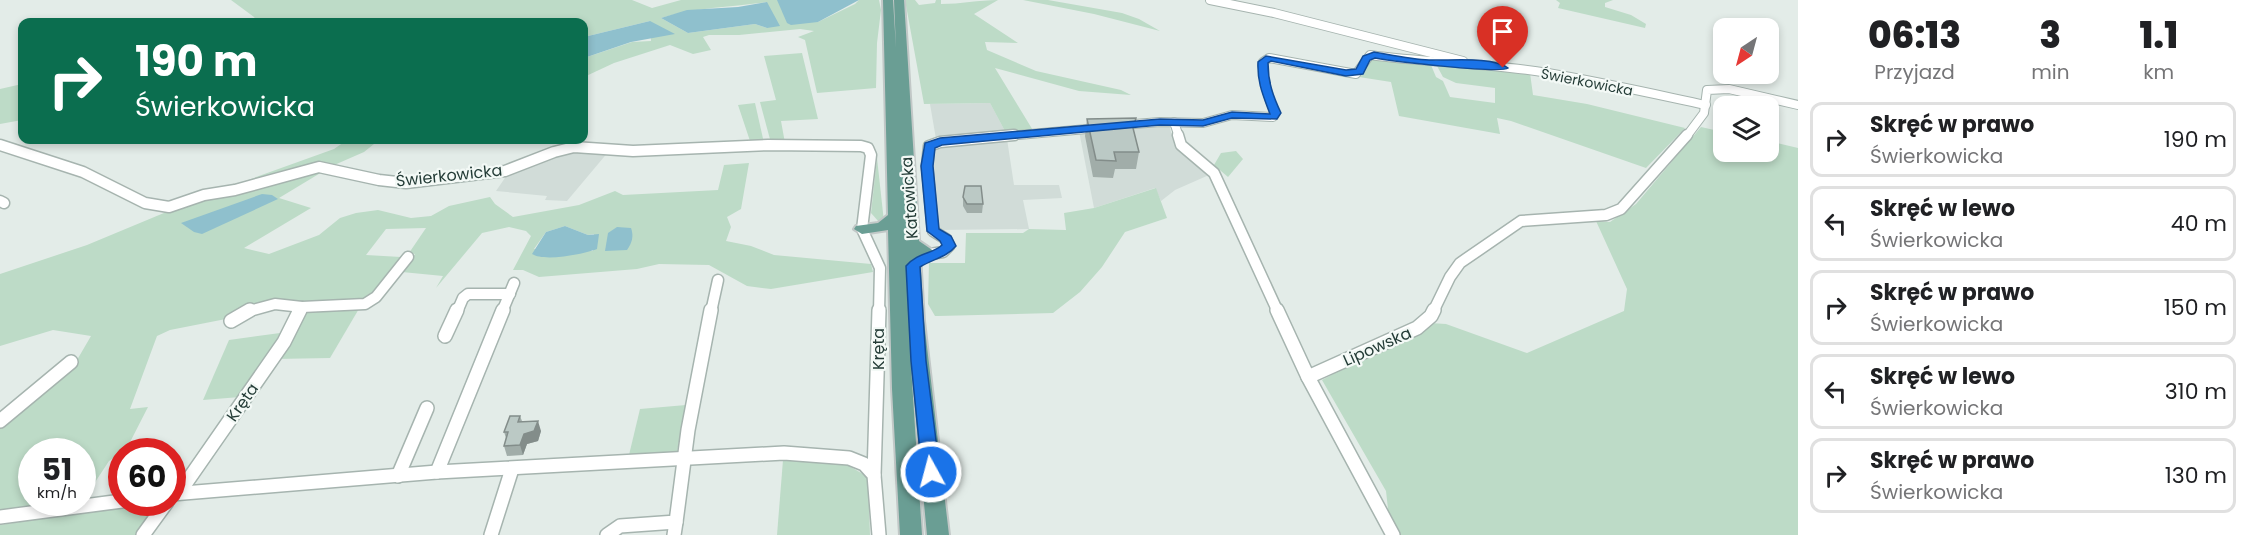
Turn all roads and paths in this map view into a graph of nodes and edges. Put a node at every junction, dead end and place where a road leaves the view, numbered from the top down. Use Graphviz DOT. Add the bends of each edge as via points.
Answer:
graph roads {
  1 [pos="1210,0"];
  2 [pos="893,3"];
  3 [pos="1469,63"];
  4 [pos="1706,105"];
  5 [pos="1798,105"];
  6 [pos="1174,122"];
  7 [pos="1114,126"];
  8 [pos="1102,127"];
  9 [pos="0,145"];
  10 [pos="896,217"];
  11 [pos="862,229"];
  12 [pos="408,257"];
  13 [pos="921,260"];
  14 [pos="718,280"];
  15 [pos="302,307"];
  16 [pos="231,321"];
  17 [pos="445,336"];
  18 [pos="71,362"];
  19 [pos="1308,377"];
  20 [pos="427,408"];
  21 [pos="0,421"];
  22 [pos="682,458"];
  23 [pos="512,469"];
  24 [pos="437,472"];
  25 [pos="874,475"];
  26 [pos="398,476"];
  27 [pos="186,477"];
  28 [pos="186,494"];
  29 [pos="108,503"];
  30 [pos="157,516"];
  31 [pos="0,517"];
  32 [pos="675,529"];
  33 [pos="143,535"];
  34 [pos="491,535"];
  35 [pos="607,535"];
  36 [pos="879,535"];
  37 [pos="911,535"];
  38 [pos="938,535"];
  39 [pos="1393,535"];
  1 -- 3 [label="street"];
  2 -- 10 [label="main road, Katowicka"];
  2 -- 13 [label="main road, Katowicka" via="912,243"];
  3 -- 4 [label="street, Świerkowicka" via="1548,73"];
  3 -- 6 [label="street, Świerkowicka" via="1429,63 1370,55 1356,74 1269,58 1263,62 1263,75 1273,117 1232,115 1203,123"];
  4 -- 5 [label="street, Lipowska" via="1707,90 1713,88"];
  4 -- 19 [label="street, Lipowska" via="1682,143 1621,208 1606,215 1521,221 1460,263 1431,316 1417,328"];
  6 -- 7 [label="street, Świerkowicka"];
  6 -- 19 [label="street" via="1181,145 1214,173"];
  8 -- 13 [label="street" via="929,146 933,231 946,239 949,246"];
  9 -- 11 [label="street, Świerkowicka" via="83,172 145,203 169,207 319,167 406,183 506,171 574,147 633,151 854,145 868,148 871,155"];
  10 -- 11 [label="main road" via="882,227"];
  10 -- 37 [label="main road, Katowicka"];
  11 -- 25 [label="street, Kręta" via="880,268"];
  12 -- 15 [label="street" via="376,297 365,304"];
  13 -- 38 [label="main road, Katowicka" via="921,390"];
  14 -- 22 [label="street"];
  15 -- 16 [label="street" via="293,304 252,309"];
  15 -- 27 [label="street, Kręta" via="284,342"];
  17 -- 24 [label="street" via="468,294 512,289"];
  18 -- 21 [label="street"];
  19 -- 39 [label="street"];
  20 -- 26 [label="street"];
  22 -- 23 [label="street"];
  22 -- 25 [label="street" via="784,453 849,458 864,464"];
  22 -- 32 [label="street"];
  23 -- 24 [label="street"];
  23 -- 34 [label="street"];
  24 -- 26 [label="street"];
  25 -- 36 [label="street, Kręta"];
  26 -- 28 [label="street"];
  29 -- 31 [label="street"];
  30 -- 33 [label="street, Kręta"];
  32 -- 35 [label="street" via="620,526"];
}
